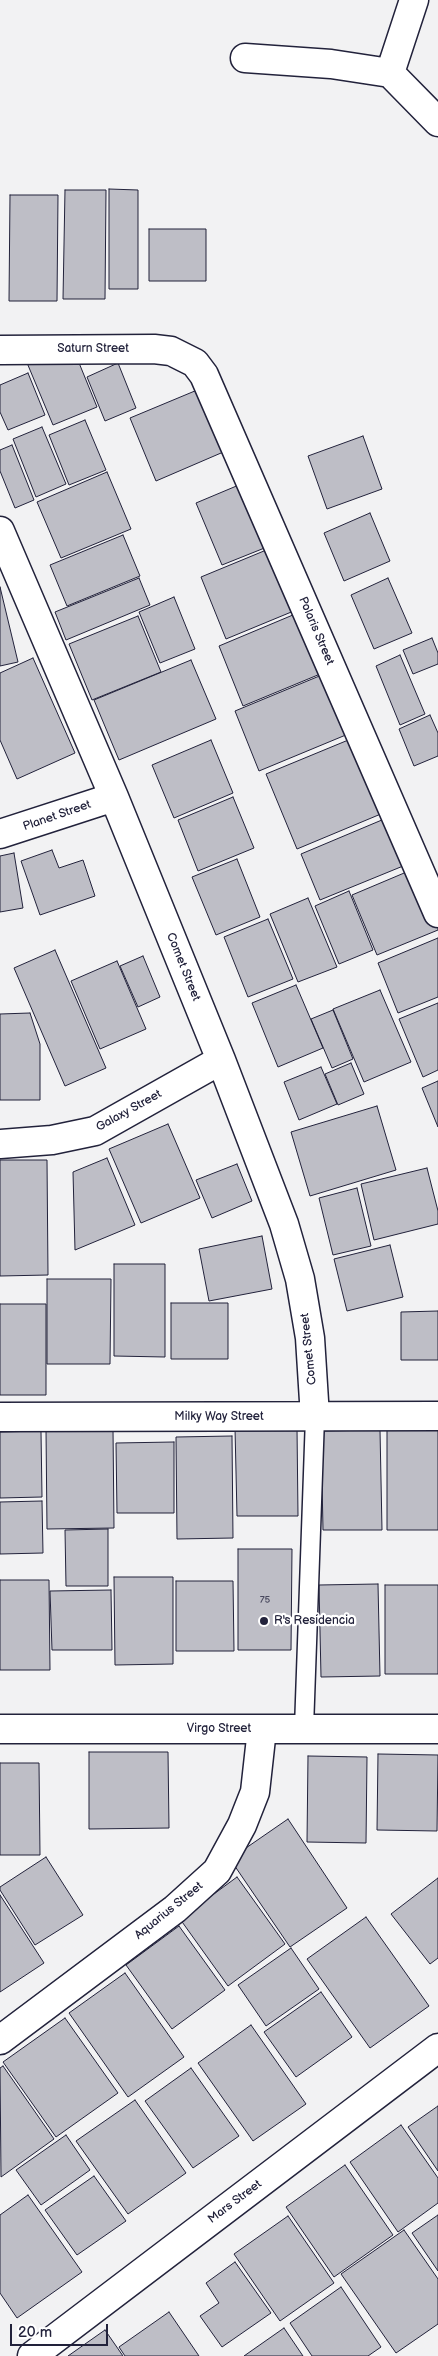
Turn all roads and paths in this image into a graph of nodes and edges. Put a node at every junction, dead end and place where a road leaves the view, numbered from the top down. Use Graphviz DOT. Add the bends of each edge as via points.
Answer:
graph roads {
  1 [pos="414,0"];
  2 [pos="245,58"];
  3 [pos="390,73"];
  4 [pos="438,122"];
  5 [pos="0,350"];
  6 [pos="185,356"];
  7 [pos="0,531"];
  8 [pos="6,561"];
  9 [pos="114,797"];
  10 [pos="0,834"];
  11 [pos="438,913"];
  12 [pos="221,1060"];
  13 [pos="0,1144"];
  14 [pos="438,1416"];
  15 [pos="0,1417"];
  16 [pos="315,1417"];
  17 [pos="304,1728"];
  18 [pos="438,1728"];
  19 [pos="0,1729"];
  20 [pos="262,1729"];
  21 [pos="0,2040"];
  22 [pos="438,2048"];
  23 [pos="32,2356"];
  1 -- 3 [label="street"];
  2 -- 3 [label="street" via="331,64"];
  3 -- 4 [label="street"];
  5 -- 6 [label="street, Saturn Street" via="154,349"];
  6 -- 11 [label="street, Polaris Street" via="204,375"];
  7 -- 8 [label="street, Comet Street"];
  8 -- 9 [label="street, Comet Street"];
  9 -- 10 [label="street, Planet Street"];
  9 -- 12 [label="street, Comet Street"];
  12 -- 13 [label="street, Galaxy Street" via="95,1130 52,1140"];
  12 -- 16 [label="street, Comet Street" via="284,1224 300,1279 310,1338"];
  14 -- 16 [label="street, Milky Way Street"];
  15 -- 16 [label="street, Milky Way Street"];
  16 -- 17 [label="lane"];
  17 -- 18 [label="street, Virgo Street"];
  17 -- 20 [label="street, Virgo Street"];
  19 -- 20 [label="street, Virgo Street"];
  20 -- 21 [label="street, Aquarius Street" via="255,1792 242,1825 217,1871 175,1909"];
  22 -- 23 [label="street, Mars Street"];
}
